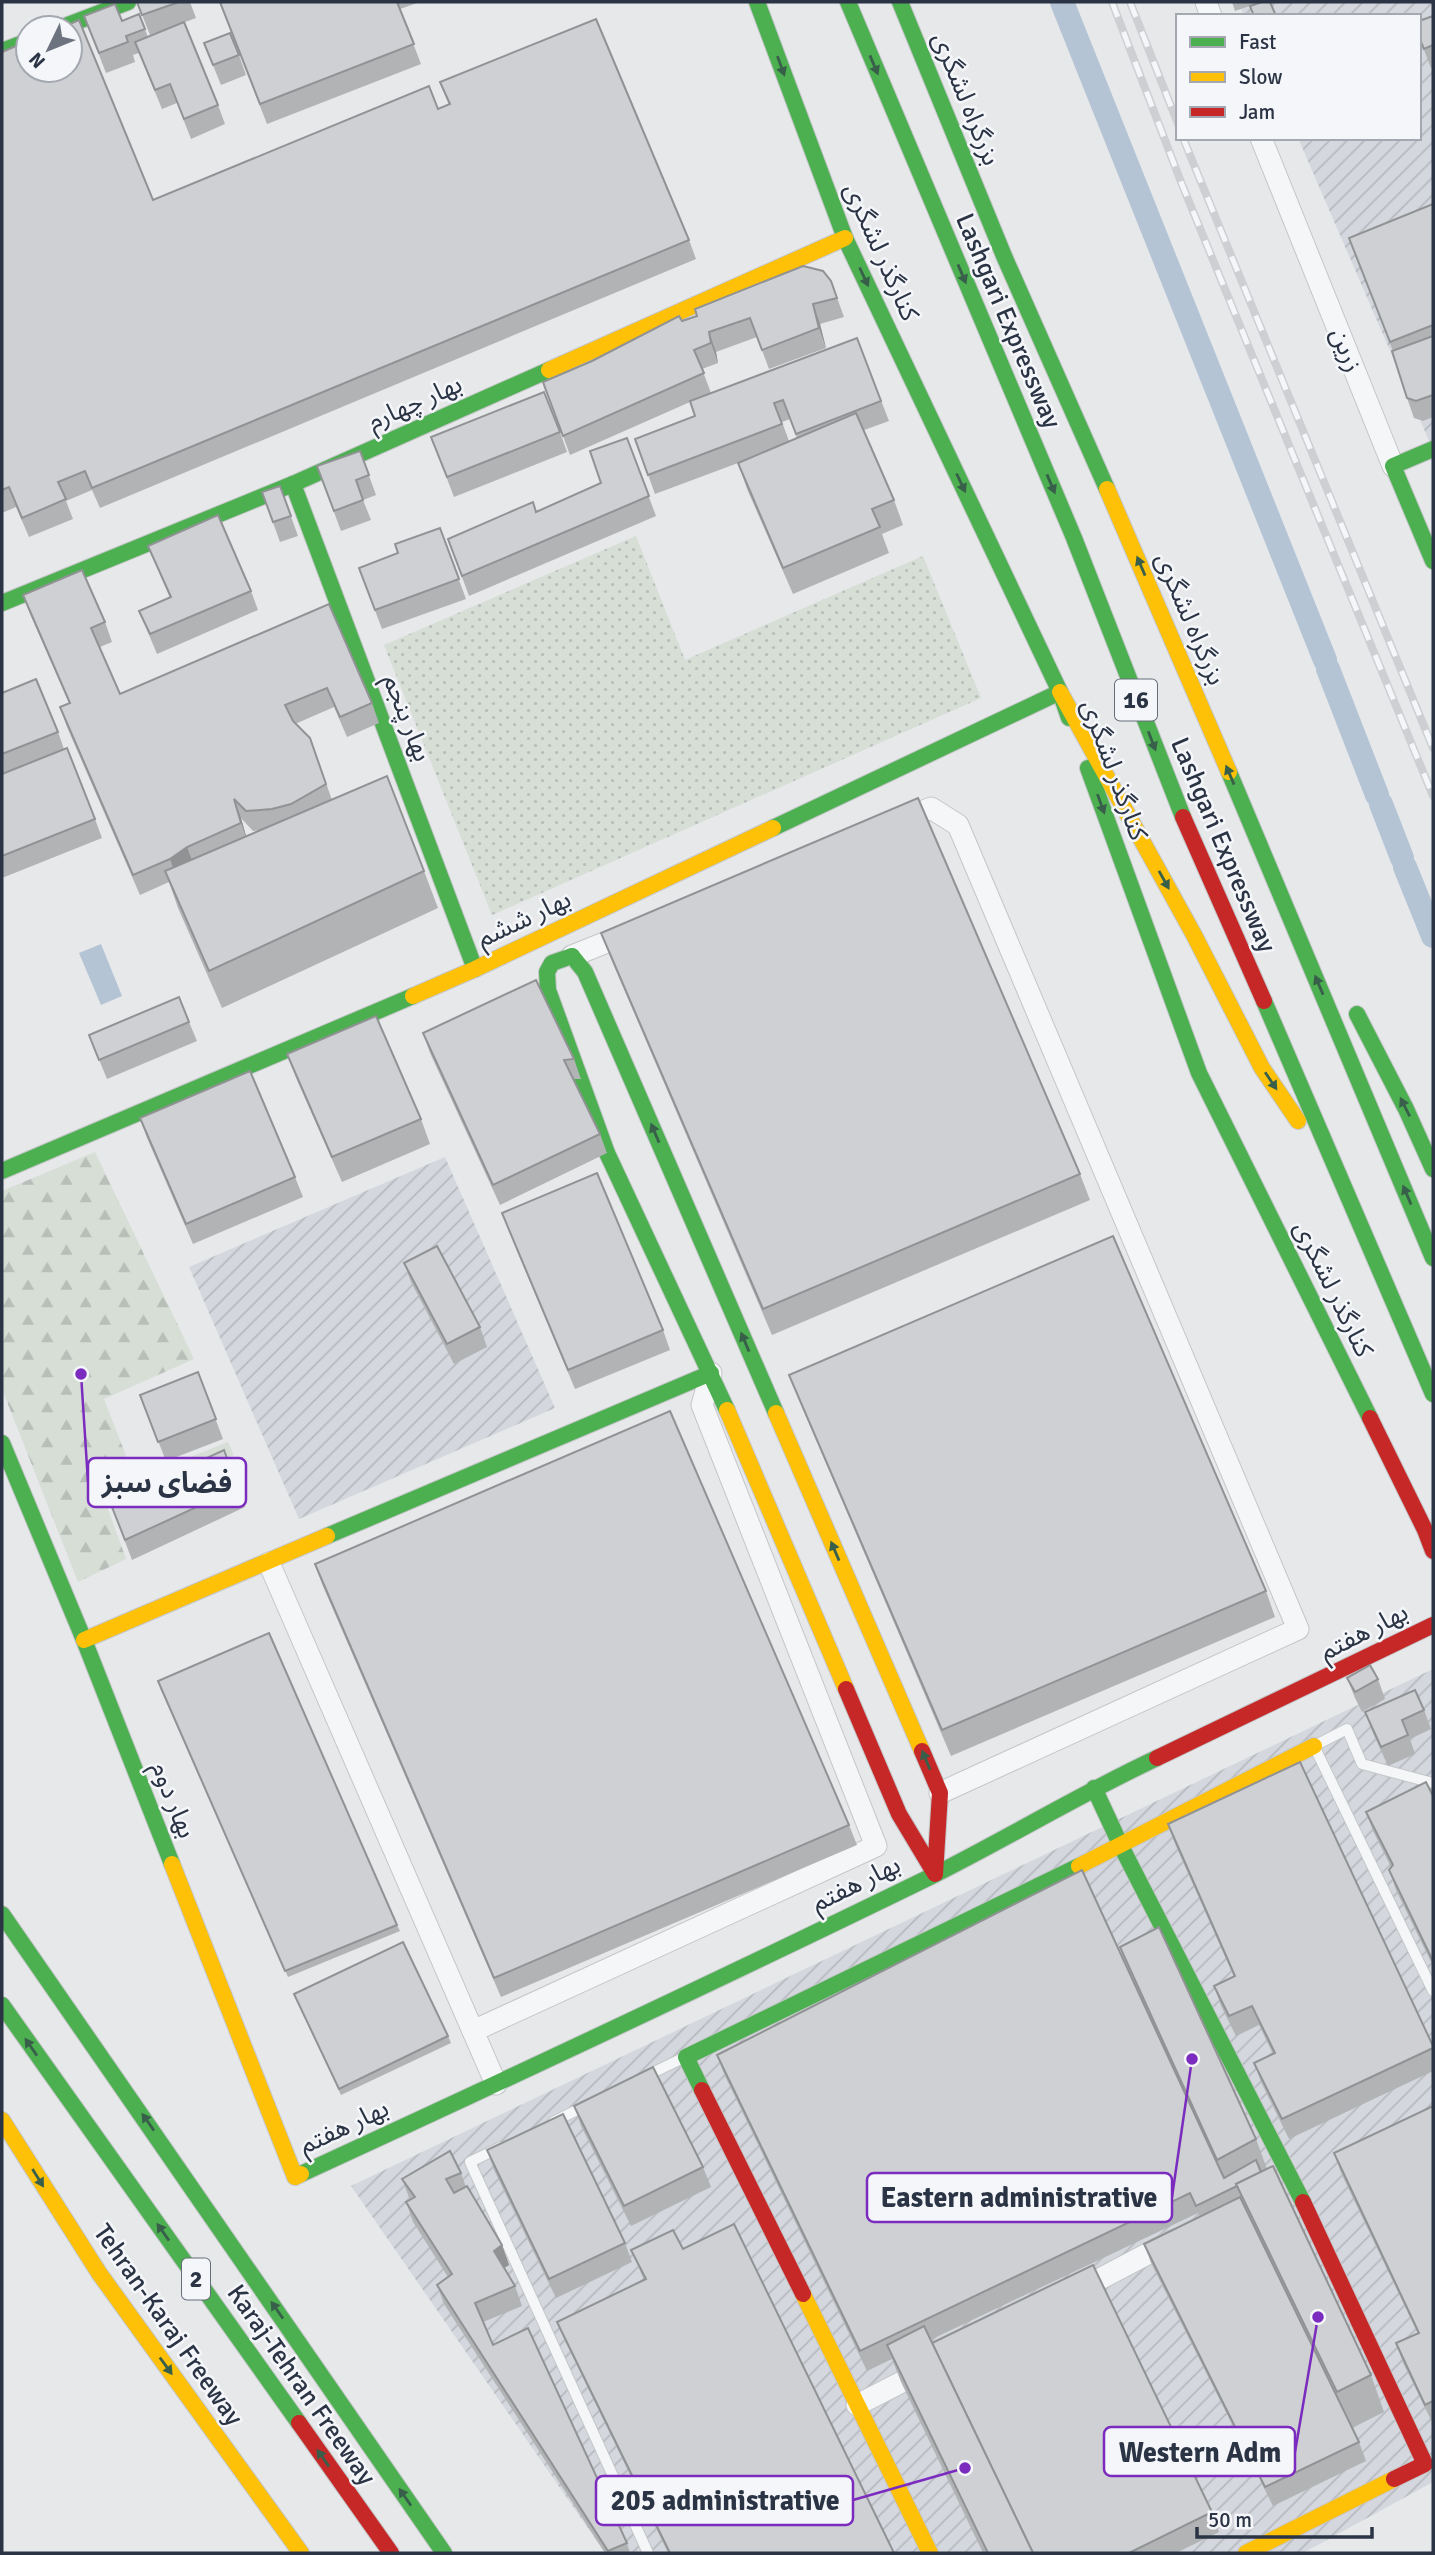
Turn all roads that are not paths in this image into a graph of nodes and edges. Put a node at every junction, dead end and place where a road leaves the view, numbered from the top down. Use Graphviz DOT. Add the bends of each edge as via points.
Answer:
graph roads {
  1 [pos="128,2"];
  2 [pos="757,2"];
  3 [pos="848,2"];
  4 [pos="900,2"];
  5 [pos="84,19"];
  6 [pos="1262,140"];
  7 [pos="845,238"];
  8 [pos="1433,449"];
  9 [pos="1393,466"];
  10 [pos="293,484"];
  11 [pos="1433,561"];
  12 [pos="2,603"];
  13 [pos="1060,692"];
  14 [pos="880,829"];
  15 [pos="1275,879"];
  16 [pos="649,925"];
  17 [pos="1322,948"];
  18 [pos="572,956"];
  19 [pos="475,969"];
  20 [pos="1352,1005"];
  21 [pos="1433,1169"];
  22 [pos="2,1171"];
  23 [pos="1364,1234"];
  24 [pos="1433,1258"];
  25 [pos="711,1373"];
  26 [pos="1433,1394"];
  27 [pos="2,1443"];
  28 [pos="1433,1551"];
  29 [pos="269,1563"];
  30 [pos="1433,1625"];
  31 [pos="84,1640"];
  32 [pos="1314,1746"];
  33 [pos="1433,1783"];
  34 [pos="1094,1788"];
  35 [pos="940,1793"];
  36 [pos="1121,1846"];
  37 [pos="935,1874"];
  38 [pos="2,1914"];
  39 [pos="1433,1991"];
  40 [pos="2,2005"];
  41 [pos="473,2031"];
  42 [pos="686,2057"];
  43 [pos="638,2080"];
  44 [pos="496,2084"];
  45 [pos="602,2098"];
  46 [pos="2,2120"];
  47 [pos="542,2127"];
  48 [pos="506,2145"];
  49 [pos="295,2177"];
  50 [pos="19,2179"];
  51 [pos="1194,2230"];
  52 [pos="99,2273"];
  53 [pos="1059,2300"];
  54 [pos="949,2357"];
  55 [pos="857,2405"];
  56 [pos="1429,2462"];
  57 [pos="301,2553"];
  58 [pos="391,2553"];
  59 [pos="444,2553"];
  60 [pos="648,2553"];
  61 [pos="930,2553"];
  62 [pos="1245,2553"];
  1 -- 5 [label="main road"];
  2 -- 7 [label="main road, کنارگذر لشگری, one-way"];
  3 -- 23 [label="main road, Lashgari Expressway / 16, one-way" via="1074,538 1172,793"];
  15 -- 4 [label="main road, بزرگراه لشگری / 16, one-way" via="1004,256"];
  6 -- 9 [label="street, زرین"];
  7 -- 10 [label="main road, بهار چهارم"];
  7 -- 13 [label="main road, کنارگذر لشگری, one-way"];
  8 -- 9 [label="main road"];
  9 -- 11 [label="main road, زرین"];
  10 -- 12 [label="main road, بهار چهارم"];
  10 -- 19 [label="main road, بهار پنجم"];
  13 -- 19 [label="main road, بهار ششم"];
  13 -- 23 [label="main road, one-way" via="1262,1068"];
  13 -- 28 [label="main road, کنارگذر لشگری, one-way" via="1199,1073"];
  14 -- 35 [label="street" via="931,808 958,825 1298,1629"];
  15 -- 17 [label="main road"];
  24 -- 15 [label="main road, بزرگراه لشگری / 16, one-way"];
  16 -- 18 [label="street"];
  18 -- 25 [label="main road" via="552,964 547,972 548,990 607,1153"];
  35 -- 18 [label="main road, one-way" via="585,972"];
  19 -- 22 [label="main road, بهار ششم"];
  21 -- 20 [label="main road, one-way"];
  23 -- 26 [label="main road, Lashgari Expressway / 16"];
  25 -- 29 [label="main road"];
  25 -- 37 [label="main road" via="899,1814"];
  25 -- 41 [label="street" via="702,1405 876,1846"];
  27 -- 31 [label="main road, بهار دوم"];
  29 -- 31 [label="main road"];
  29 -- 41 [label="street"];
  30 -- 34 [label="main road, بهار هفتم"];
  31 -- 49 [label="main road, بهار دوم"];
  32 -- 33 [label="lane" via="1347,1729 1362,1764"];
  32 -- 36 [label="main road"];
  32 -- 39 [label="lane"];
  34 -- 36 [label="main road"];
  34 -- 37 [label="main road, بهار هفتم"];
  35 -- 37 [label="main road"];
  36 -- 42 [label="main road"];
  36 -- 56 [label="main road"];
  37 -- 44 [label="main road, بهار هفتم"];
  59 -- 38 [label="main road, one-way"];
  58 -- 40 [label="main road, Karaj-Tehran Freeway / 2, one-way"];
  41 -- 44 [label="street"];
  42 -- 43 [label="lane"];
  42 -- 55 [label="main road"];
  44 -- 49 [label="main road, بهار هفتم"];
  45 -- 47 [label="lane"];
  46 -- 52 [label="main road, Tehran-Karaj Freeway, one-way"];
  48 -- 60 [label="lane" via="470,2162"];
  50 -- 52 [label="main road"];
  51 -- 53 [label="street"];
  52 -- 57 [label="main road, Tehran-Karaj Freeway, one-way"];
  54 -- 55 [label="street"];
  55 -- 61 [label="main road"];
  56 -- 62 [label="main road"];
}
